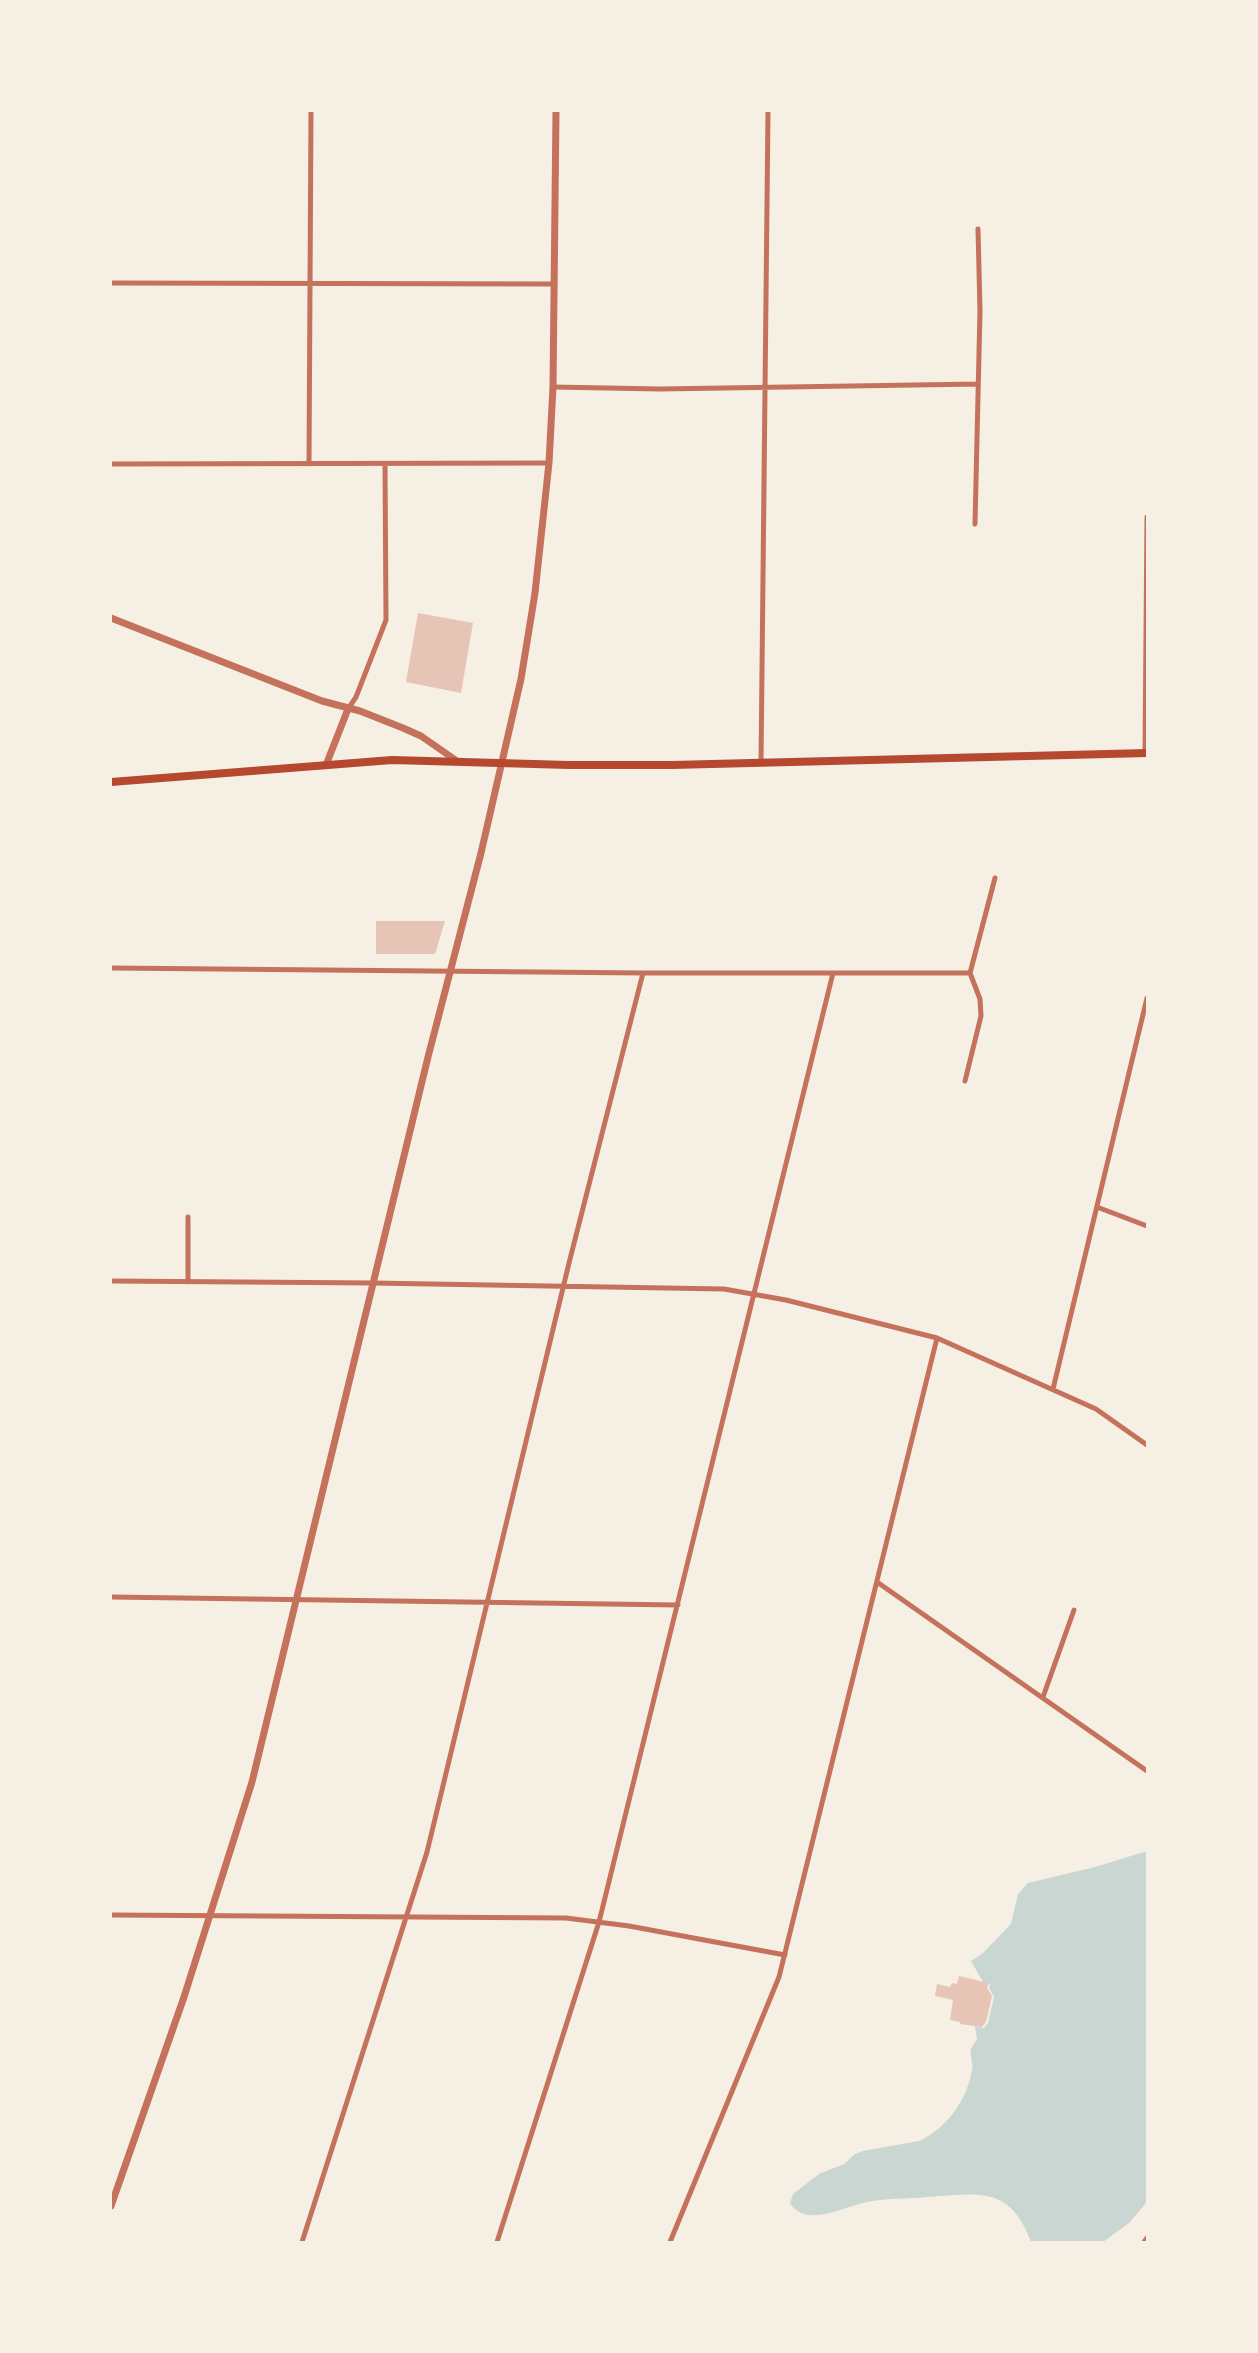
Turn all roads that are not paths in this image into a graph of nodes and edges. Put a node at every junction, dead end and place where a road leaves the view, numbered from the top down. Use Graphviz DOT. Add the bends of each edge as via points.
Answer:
graph roads {
  1 [pos="311,111"];
  2 [pos="556,111"];
  3 [pos="768,111"];
  4 [pos="978,228"];
  5 [pos="111,283"];
  6 [pos="309,283"];
  7 [pos="555,284"];
  8 [pos="978,384"];
  9 [pos="553,387"];
  10 [pos="766,388"];
  11 [pos="549,463"];
  12 [pos="111,464"];
  13 [pos="309,464"];
  14 [pos="385,464"];
  15 [pos="1147,517"];
  16 [pos="975,524"];
  17 [pos="111,618"];
  18 [pos="348,709"];
  19 [pos="1146,753"];
  20 [pos="457,761"];
  21 [pos="761,763"];
  22 [pos="501,764"];
  23 [pos="326,765"];
  24 [pos="111,782"];
  25 [pos="995,878"];
  26 [pos="111,968"];
  27 [pos="451,970"];
  28 [pos="643,973"];
  29 [pos="833,973"];
  30 [pos="970,973"];
  31 [pos="1147,998"];
  32 [pos="1139,1031"];
  33 [pos="1147,1034"];
  34 [pos="965,1081"];
  35 [pos="1097,1207"];
  36 [pos="188,1217"];
  37 [pos="1147,1226"];
  38 [pos="111,1281"];
  39 [pos="188,1282"];
  40 [pos="373,1283"];
  41 [pos="564,1286"];
  42 [pos="755,1294"];
  43 [pos="937,1338"];
  44 [pos="1053,1389"];
  45 [pos="1147,1445"];
  46 [pos="877,1582"];
  47 [pos="111,1597"];
  48 [pos="296,1599"];
  49 [pos="488,1602"];
  50 [pos="678,1605"];
  51 [pos="1074,1610"];
  52 [pos="1042,1698"];
  53 [pos="1147,1771"];
  54 [pos="111,1915"];
  55 [pos="211,1915"];
  56 [pos="406,1917"];
  57 [pos="599,1922"];
  58 [pos="785,1955"];
  59 [pos="111,2206"];
  60 [pos="1147,2238"];
  61 [pos="302,2242"];
  62 [pos="496,2242"];
  63 [pos="670,2242"];
  64 [pos="1143,2242"];
  1 -- 6 [label="street"];
  2 -- 7 [label="street"];
  3 -- 10 [label="street"];
  4 -- 8 [label="street"];
  5 -- 6 [label="street"];
  6 -- 7 [label="street"];
  6 -- 13 [label="street"];
  7 -- 9 [label="street"];
  8 -- 10 [label="street"];
  8 -- 16 [label="street"];
  9 -- 10 [label="street"];
  9 -- 11 [label="street"];
  10 -- 21 [label="street"];
  11 -- 14 [label="street"];
  11 -- 22 [label="street" via="532,613"];
  12 -- 13 [label="street"];
  13 -- 14 [label="street"];
  14 -- 18 [label="street" via="386,620"];
  15 -- 19 [label="street"];
  17 -- 18 [label="street"];
  18 -- 20 [label="street" via="421,736"];
  18 -- 23 [label="street"];
  19 -- 21 [label="main road"];
  20 -- 22 [label="main road"];
  20 -- 23 [label="main road"];
  21 -- 22 [label="main road"];
  22 -- 27 [label="street"];
  23 -- 24 [label="main road"];
  25 -- 30 [label="street"];
  26 -- 27 [label="street"];
  27 -- 28 [label="street"];
  27 -- 40 [label="street"];
  28 -- 29 [label="street"];
  28 -- 41 [label="street"];
  29 -- 30 [label="street"];
  29 -- 42 [label="street"];
  30 -- 34 [label="street" via="980,999 981,1016"];
  31 -- 32 [label="street"];
  32 -- 33 [label="street"];
  32 -- 35 [label="street"];
  35 -- 37 [label="street"];
  35 -- 44 [label="street"];
  36 -- 39 [label="street"];
  38 -- 39 [label="street"];
  39 -- 40 [label="street"];
  40 -- 41 [label="street"];
  40 -- 48 [label="street"];
  41 -- 42 [label="street" via="724,1289"];
  41 -- 49 [label="street"];
  42 -- 43 [label="street"];
  42 -- 50 [label="street"];
  43 -- 44 [label="street"];
  43 -- 46 [label="street"];
  44 -- 45 [label="street" via="1096,1409"];
  46 -- 52 [label="street"];
  46 -- 58 [label="street"];
  47 -- 48 [label="street"];
  48 -- 49 [label="street"];
  48 -- 55 [label="street" via="252,1782"];
  49 -- 50 [label="street"];
  49 -- 56 [label="street" via="427,1852"];
  50 -- 57 [label="street"];
  51 -- 52 [label="street"];
  52 -- 53 [label="street"];
  54 -- 55 [label="street"];
  55 -- 56 [label="street"];
  55 -- 59 [label="street"];
  56 -- 57 [label="street" via="566,1918"];
  56 -- 61 [label="street"];
  57 -- 58 [label="street"];
  57 -- 62 [label="street"];
  58 -- 63 [label="street"];
  60 -- 64 [label="street"];
}
